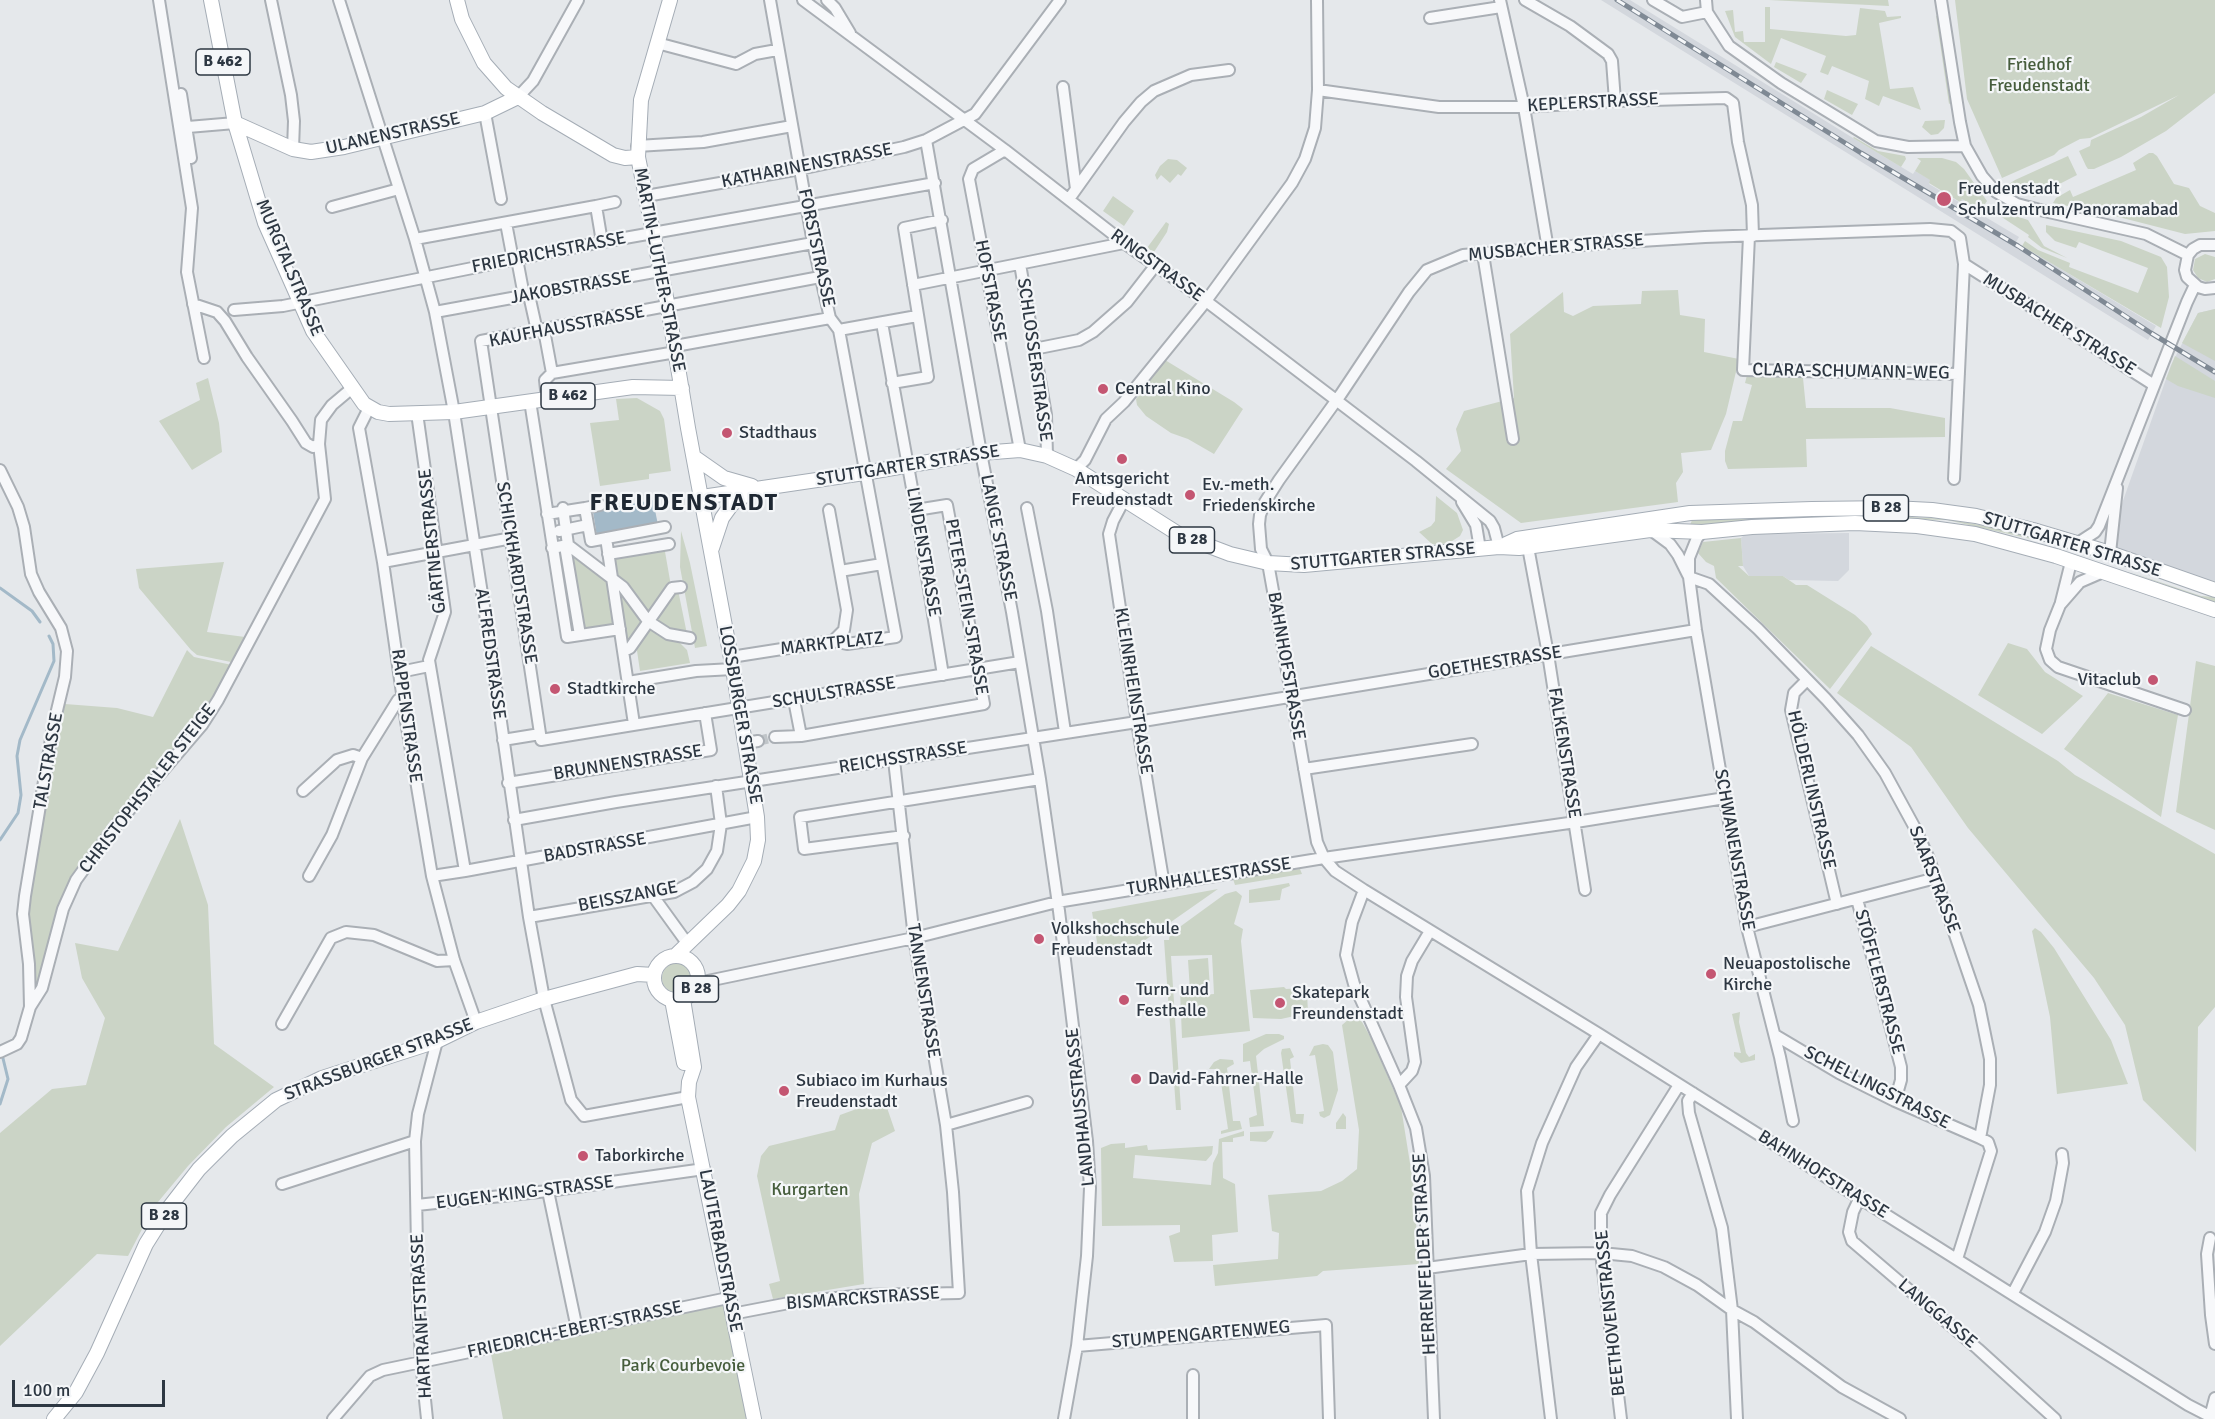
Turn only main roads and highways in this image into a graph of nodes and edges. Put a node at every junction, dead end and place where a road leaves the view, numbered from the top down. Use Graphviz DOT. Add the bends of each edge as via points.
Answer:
graph roads {
  1 [pos="211,0"];
  2 [pos="457,0"];
  3 [pos="670,0"];
  4 [pos="518,97"];
  5 [pos="235,123"];
  6 [pos="637,152"];
  7 [pos="682,388"];
  8 [pos="694,457"];
  9 [pos="757,487"];
  10 [pos="702,497"];
  11 [pos="1690,513"];
  12 [pos="1650,530"];
  13 [pos="2078,543"];
  14 [pos="1499,547"];
  15 [pos="711,550"];
  16 [pos="2110,554"];
  17 [pos="2071,562"];
  18 [pos="2103,573"];
  19 [pos="2215,590"];
  20 [pos="2215,610"];
  21 [pos="712,920"];
  22 [pos="675,956"];
  23 [pos="694,965"];
  24 [pos="654,975"];
  25 [pos="678,1000"];
  26 [pos="54,1419"];
  27 [pos="754,1419"];
  1 -- 5 [label="main road, MURGTALSTRASSE / B 462"];
  2 -- 4 [label="main road" via="484,63"];
  3 -- 6 [label="main road, MARTIN-LUTHER-STRASSE" via="641,100"];
  4 -- 5 [label="main road, ULANENSTRASSE" via="485,113 311,152 293,149"];
  4 -- 6 [label="main road" via="613,155 625,158"];
  5 -- 7 [label="main road, MURGTALSTRASSE / B 462" via="266,223 299,302 351,389 369,408 389,414 454,412 633,387"];
  6 -- 7 [label="main road, MARTIN-LUTHER-STRASSE"];
  7 -- 8 [label="main road, MARTIN-LUTHER-STRASSE"];
  8 -- 9 [label="main road, STUTTGARTER STRASSE / B 28" via="724,478"];
  8 -- 10 [label="main road, MARTIN-LUTHER-STRASSE"];
  9 -- 10 [label="main road, STUTTGARTER STRASSE / B 28"];
  9 -- 14 [label="main road, STUTTGARTER STRASSE / B 28" via="1020,450 1076,469 1180,536 1230,555 1268,563 1304,565"];
  9 -- 15 [label="main road, STUTTGARTER STRASSE / B 28" via="732,504 722,518"];
  10 -- 15 [label="main road, LOSSBURGER STRASSE / B 28"];
  11 -- 12 [label="main road, B 28" via="1685,520"];
  11 -- 13 [label="main road, STUTTGARTER STRASSE / B 28" via="1833,508 1932,510 1976,516"];
  11 -- 14 [label="main road, STUTTGARTER STRASSE / B 28" via="1517,539"];
  12 -- 14 [label="main road, STUTTGARTER STRASSE / B 28" via="1528,547"];
  12 -- 17 [label="main road, STUTTGARTER STRASSE / B 28" via="1702,532 1855,523 1917,526 1975,534"];
  13 -- 16 [label="main road, STUTTGARTER STRASSE / B 28"];
  13 -- 17 [label="main road"];
  15 -- 21 [label="main road, LOSSBURGER STRASSE / B 28" via="739,707 752,742 758,846 748,875 728,905"];
  16 -- 18 [label="main road"];
  16 -- 19 [label="main road, STUTTGARTER STRASSE / B 28"];
  17 -- 18 [label="main road, STUTTGARTER STRASSE / B 28"];
  18 -- 20 [label="main road, STUTTGARTER STRASSE / B 28"];
  21 -- 22 [label="main road, LOSSBURGER STRASSE / B 28"];
  21 -- 23 [label="main road, LOSSBURGER STRASSE / B 28" via="694,954"];
  22 -- 23 [label="main road, B 28"];
  22 -- 24 [label="main road, B 28" via="661,962"];
  23 -- 25 [label="main road, B 28" via="698,982 693,993"];
  24 -- 25 [label="main road, B 28" via="658,991"];
  24 -- 26 [label="main road, STRASSBURGER STRASSE / B 28" via="637,974 476,1022 437,1041 331,1075 290,1093 262,1111 199,1169 168,1209 146,1244 76,1392"];
  25 -- 27 [label="main road, LAUTERBADSTRASSE" via="693,1067 688,1097"];
}
